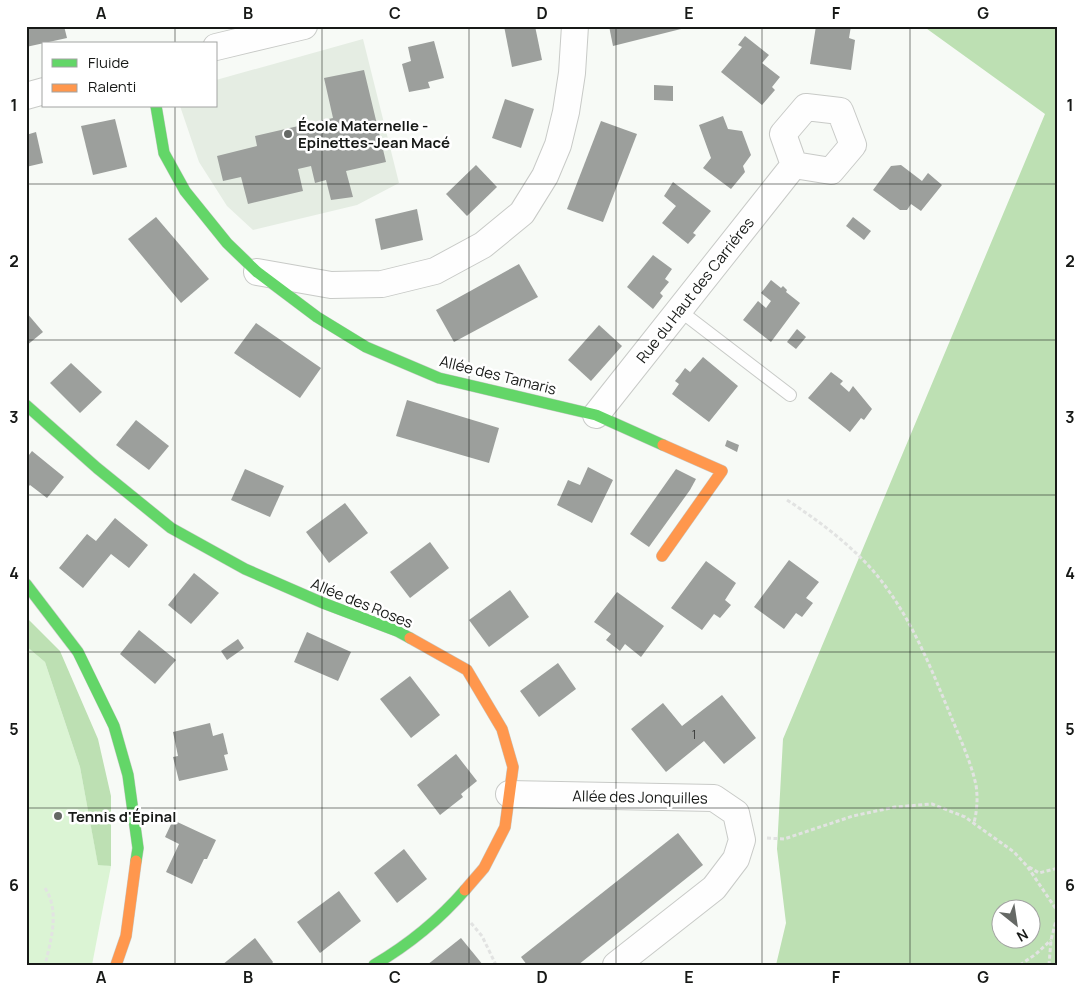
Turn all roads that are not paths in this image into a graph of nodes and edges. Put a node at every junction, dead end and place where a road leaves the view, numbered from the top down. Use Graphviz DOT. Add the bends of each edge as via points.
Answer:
graph roads {
  1 [pos="304,26"];
  2 [pos="575,26"];
  3 [pos="222,39"];
  4 [pos="42,92"];
  5 [pos="26,96"];
  6 [pos="156,108"];
  7 [pos="794,165"];
  8 [pos="256,272"];
  9 [pos="679,310"];
  10 [pos="790,395"];
  11 [pos="26,405"];
  12 [pos="596,415"];
  13 [pos="662,556"];
  14 [pos="26,584"];
  15 [pos="509,794"];
  16 [pos="116,965"];
  17 [pos="374,965"];
  18 [pos="616,965"];
  1 -- 3 [label="street"];
  2 -- 8 [label="street" via="566,112 558,145 545,176 522,213 483,245 435,271 382,284 331,285"];
  4 -- 5 [label="street"];
  6 -- 8 [label="street, Allée des Tamaris" via="164,153 185,190 227,243"];
  7 -- 9 [label="street, Rue du Haut des Carriéres"];
  8 -- 12 [label="street, Allée des Tamaris" via="317,318 358,342 439,378"];
  9 -- 10 [label="lane"];
  9 -- 12 [label="street, Rue du Haut des Carriéres"];
  11 -- 15 [label="street, Allée des Roses" via="170,528 245,568 323,603 398,631 467,670 502,729 512,767"];
  12 -- 13 [label="street, Allée des Tamaris" via="722,471"];
  14 -- 16 [label="street" via="78,652 114,726 128,775 138,848 126,936"];
  15 -- 17 [label="street, Allée des Roses" via="505,827 484,868 451,906 401,949"];
  15 -- 18 [label="street, Allée des Jonquilles" via="714,798 736,813 742,840 736,858 714,888"];
}
